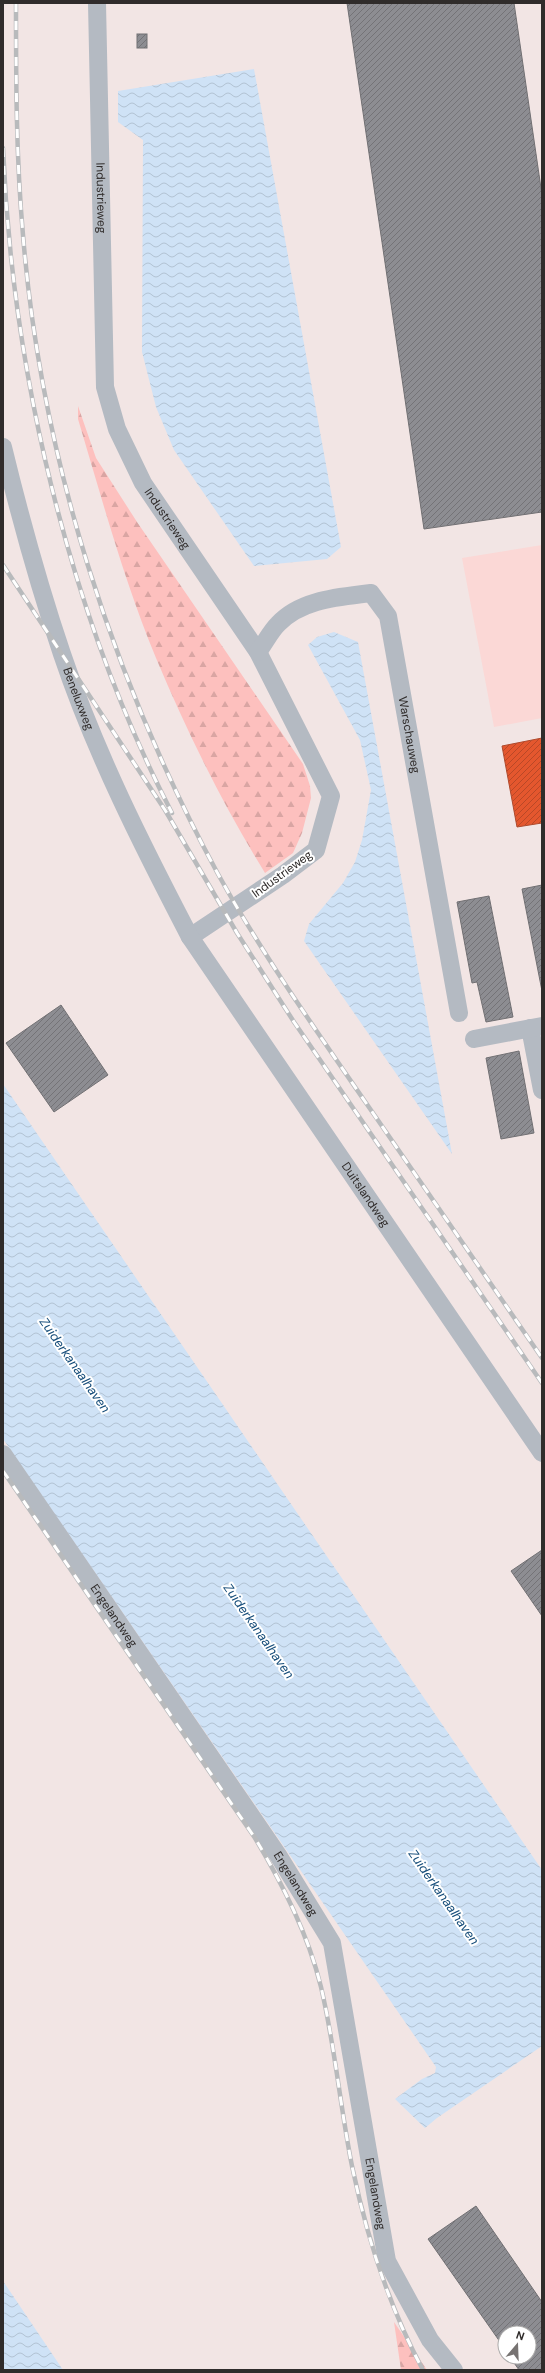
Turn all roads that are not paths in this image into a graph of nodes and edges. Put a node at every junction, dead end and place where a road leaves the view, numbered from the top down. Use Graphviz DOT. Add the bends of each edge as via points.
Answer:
graph roads {
  1 [pos="97,3"];
  2 [pos="3,447"];
  3 [pos="258,652"];
  4 [pos="190,937"];
  5 [pos="459,1013"];
  6 [pos="536,1027"];
  7 [pos="474,1039"];
  8 [pos="542,1090"];
  9 [pos="542,1453"];
  10 [pos="3,1454"];
  11 [pos="454,2370"];
  1 -- 3 [label="street, Industrieweg" via="105,387 117,429 143,483"];
  2 -- 4 [label="street, Beneluxweg" via="26,538 62,654 78,696 147,854"];
  3 -- 4 [label="street, Industrieweg" via="331,796 316,850"];
  3 -- 5 [label="street, Warschauweg" via="278,624 297,611 325,599 371,593 388,616"];
  4 -- 9 [label="street, Duitslandweg"];
  6 -- 7 [label="street"];
  6 -- 8 [label="street"];
  10 -- 11 [label="street, Engelandweg" via="278,1855 332,1943 387,2261 430,2340"];
}
